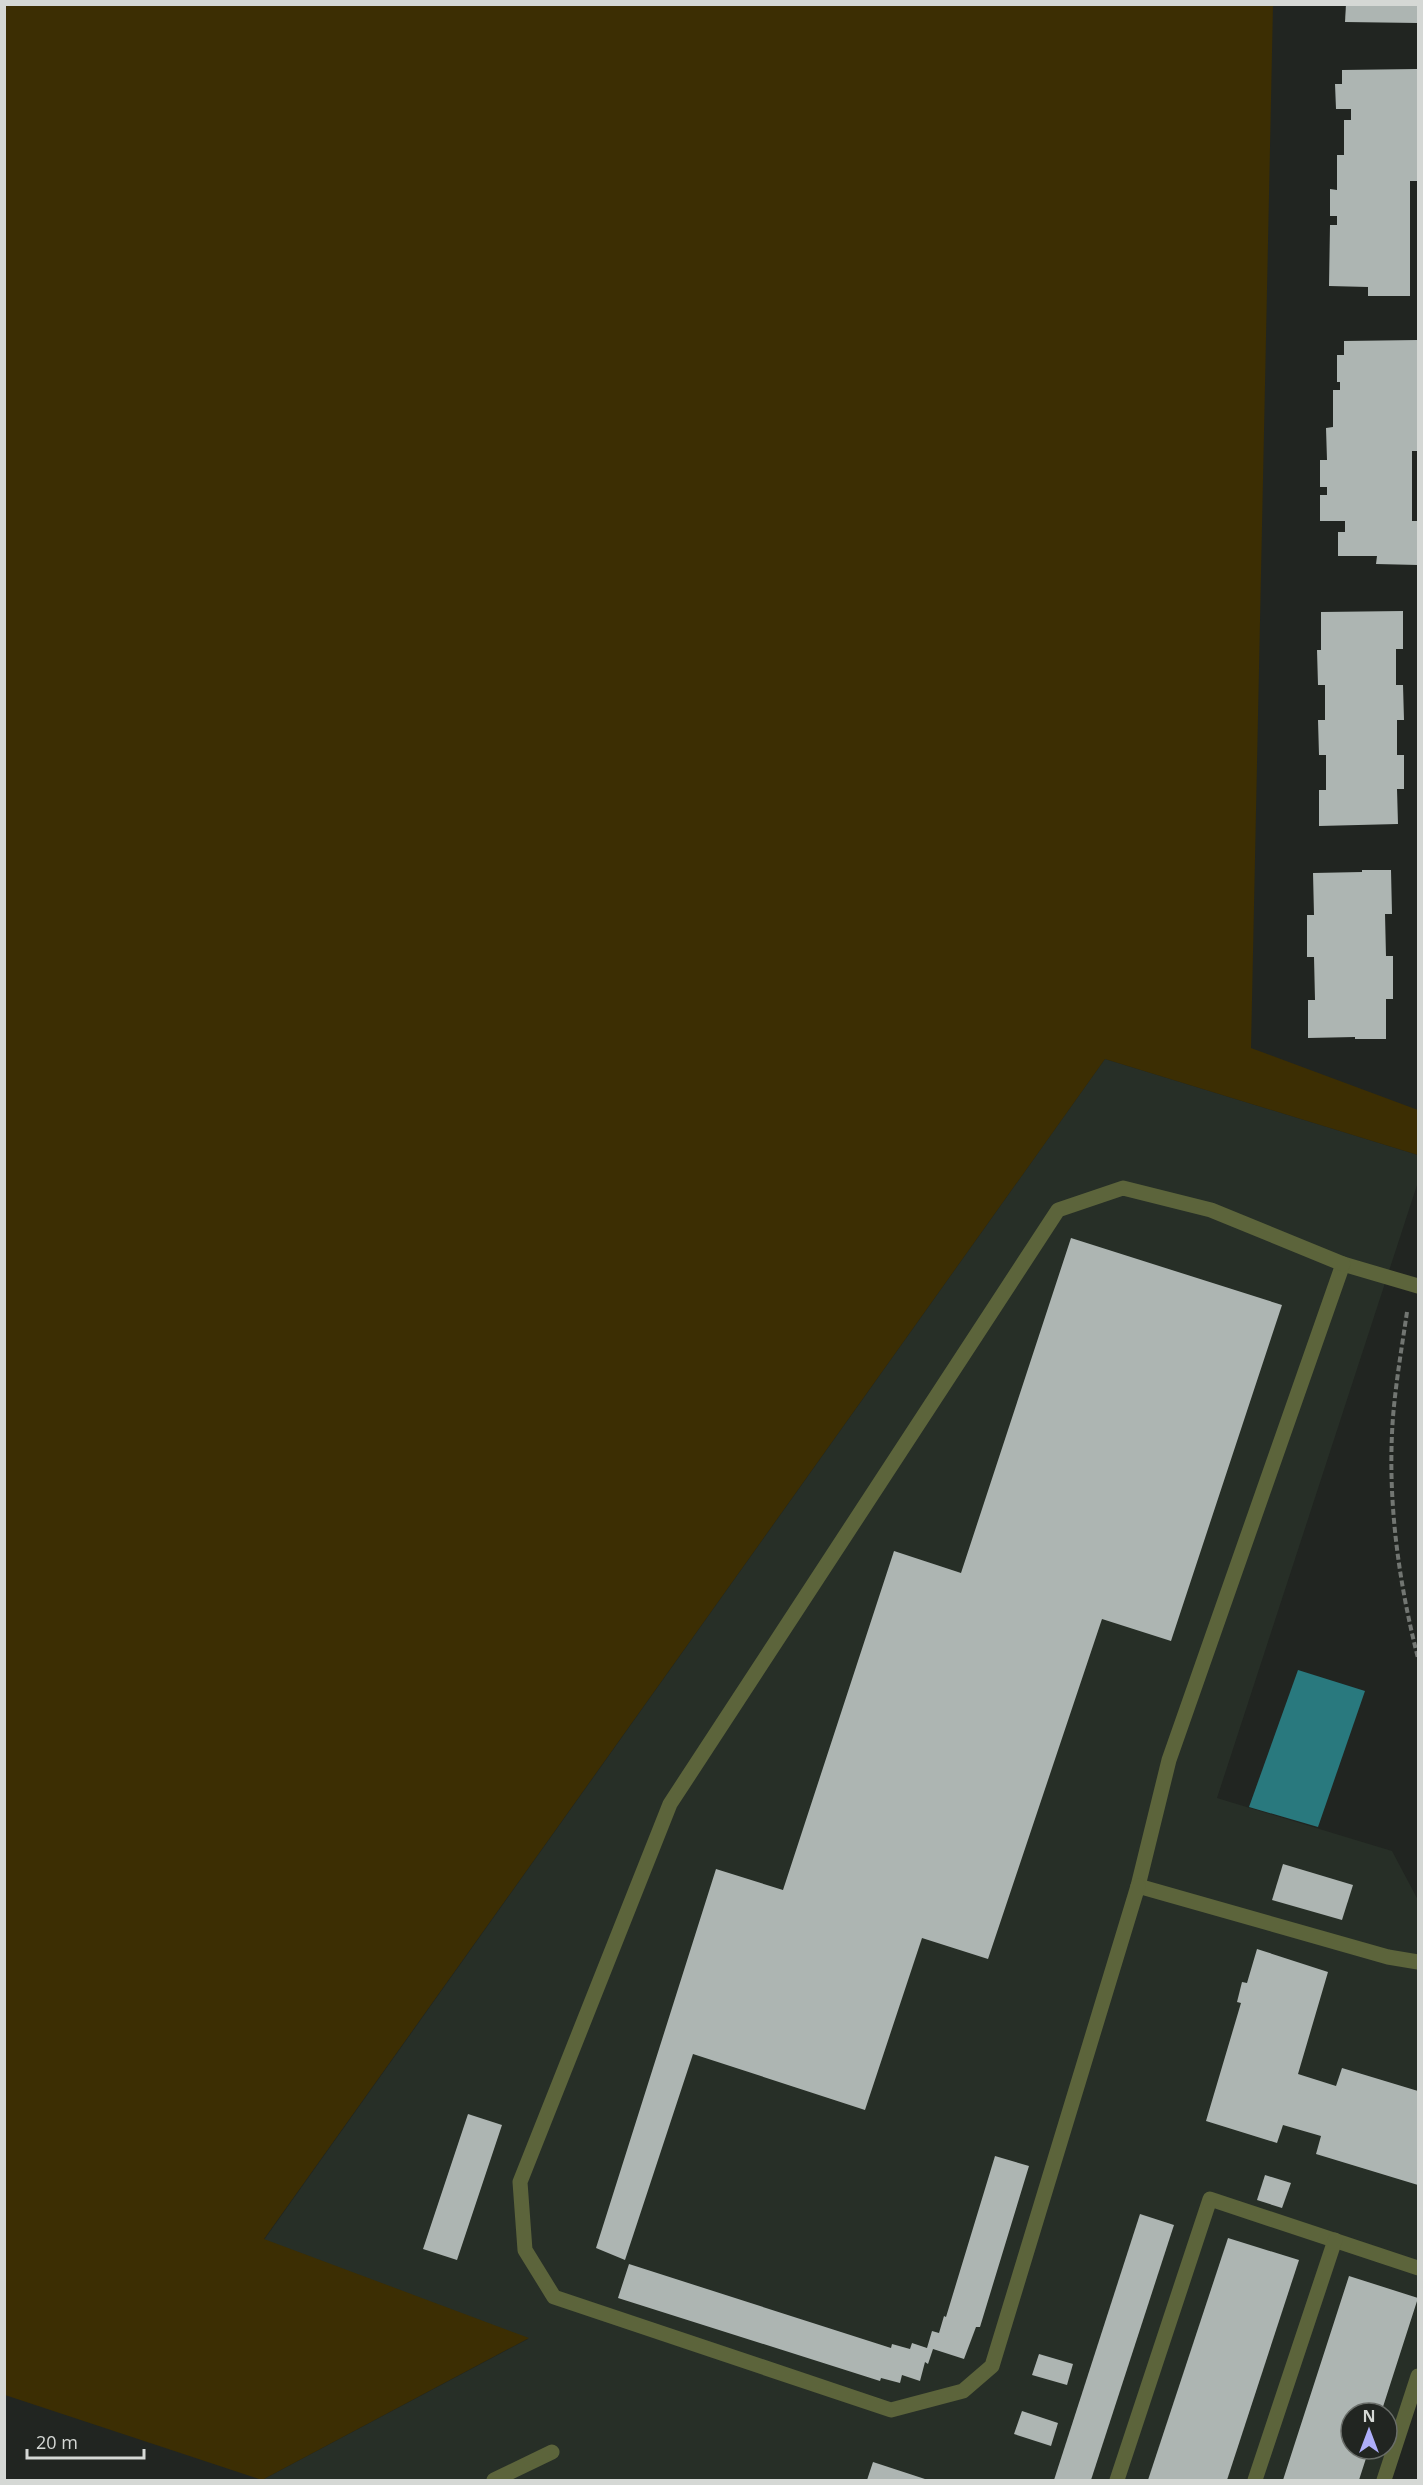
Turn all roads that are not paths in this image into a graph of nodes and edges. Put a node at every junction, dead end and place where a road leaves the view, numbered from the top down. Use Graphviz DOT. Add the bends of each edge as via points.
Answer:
graph roads {
  1 [pos="1343,1264"];
  2 [pos="1419,1286"];
  3 [pos="1138,1886"];
  4 [pos="1419,1962"];
  5 [pos="1335,2240"];
  6 [pos="1419,2268"];
  7 [pos="1419,2376"];
  8 [pos="552,2452"];
  9 [pos="494,2481"];
  10 [pos="1117,2481"];
  11 [pos="1255,2481"];
  12 [pos="1384,2481"];
  1 -- 2 [label="lane"];
  1 -- 3 [label="lane" via="1169,1760"];
  1 -- 3 [label="lane" via="1211,1210 1123,1188 1058,1210 670,1804 520,2182 525,2250 554,2297 891,2410 963,2391 992,2366"];
  3 -- 4 [label="lane" via="1388,1958"];
  5 -- 6 [label="lane"];
  5 -- 10 [label="lane" via="1210,2199"];
  5 -- 11 [label="lane"];
  7 -- 12 [label="lane"];
  8 -- 9 [label="lane"];
}
